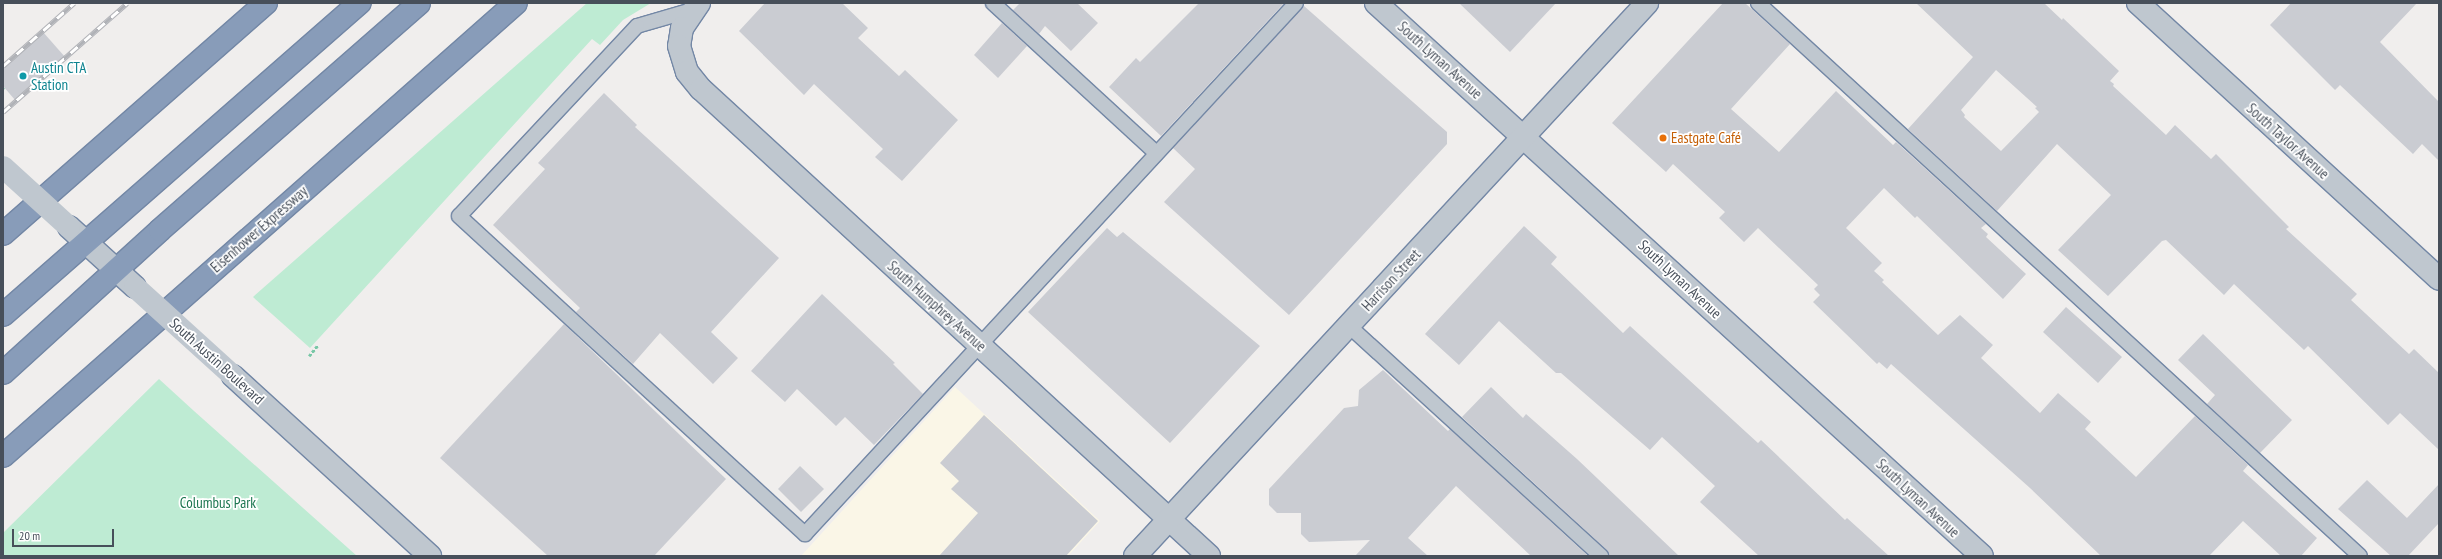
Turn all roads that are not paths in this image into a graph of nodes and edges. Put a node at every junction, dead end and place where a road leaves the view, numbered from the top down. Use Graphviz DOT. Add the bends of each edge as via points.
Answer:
graph roads {
  1 [pos="266,3"];
  2 [pos="360,3"];
  3 [pos="419,3"];
  4 [pos="516,3"];
  5 [pos="993,3"];
  6 [pos="1296,3"];
  7 [pos="1376,3"];
  8 [pos="1647,3"];
  9 [pos="1758,3"];
  10 [pos="2138,3"];
  11 [pos="695,6"];
  12 [pos="1524,136"];
  13 [pos="1156,154"];
  14 [pos="3,167"];
  15 [pos="3,234"];
  16 [pos="86,242"];
  17 [pos="116,270"];
  18 [pos="2439,279"];
  19 [pos="3,316"];
  20 [pos="1348,325"];
  21 [pos="979,345"];
  22 [pos="3,373"];
  23 [pos="3,456"];
  24 [pos="1169,519"];
  25 [pos="430,556"];
  26 [pos="1134,556"];
  27 [pos="1210,556"];
  28 [pos="1601,556"];
  29 [pos="1982,556"];
  30 [pos="2360,556"];
  1 -- 15 [label="highway"];
  2 -- 16 [label="highway"];
  3 -- 17 [label="highway"];
  4 -- 23 [label="highway, Eisenhower Expressway"];
  5 -- 13 [label="lane"];
  6 -- 13 [label="lane"];
  7 -- 12 [label="street, South Lyman Avenue"];
  8 -- 12 [label="street, Harrison Street"];
  9 -- 30 [label="lane"];
  10 -- 18 [label="street, South Taylor Avenue"];
  11 -- 21 [label="street, South Humphrey Avenue" via="682,28 679,46 687,72 701,89"];
  11 -- 21 [label="lane" via="637,26 459,216 805,534"];
  12 -- 20 [label="street, Harrison Street"];
  12 -- 29 [label="street, South Lyman Avenue"];
  13 -- 21 [label="lane"];
  14 -- 16 [label="street, South Austin Boulevard, bridge"];
  16 -- 17 [label="street, South Austin Boulevard"];
  16 -- 19 [label="highway"];
  17 -- 22 [label="highway"];
  17 -- 25 [label="street, South Austin Boulevard, bridge"];
  20 -- 24 [label="street, Harrison Street"];
  20 -- 28 [label="lane"];
  21 -- 24 [label="street, South Humphrey Avenue"];
  24 -- 26 [label="street, Harrison Street"];
  24 -- 27 [label="street, South Humphrey Avenue"];
}
